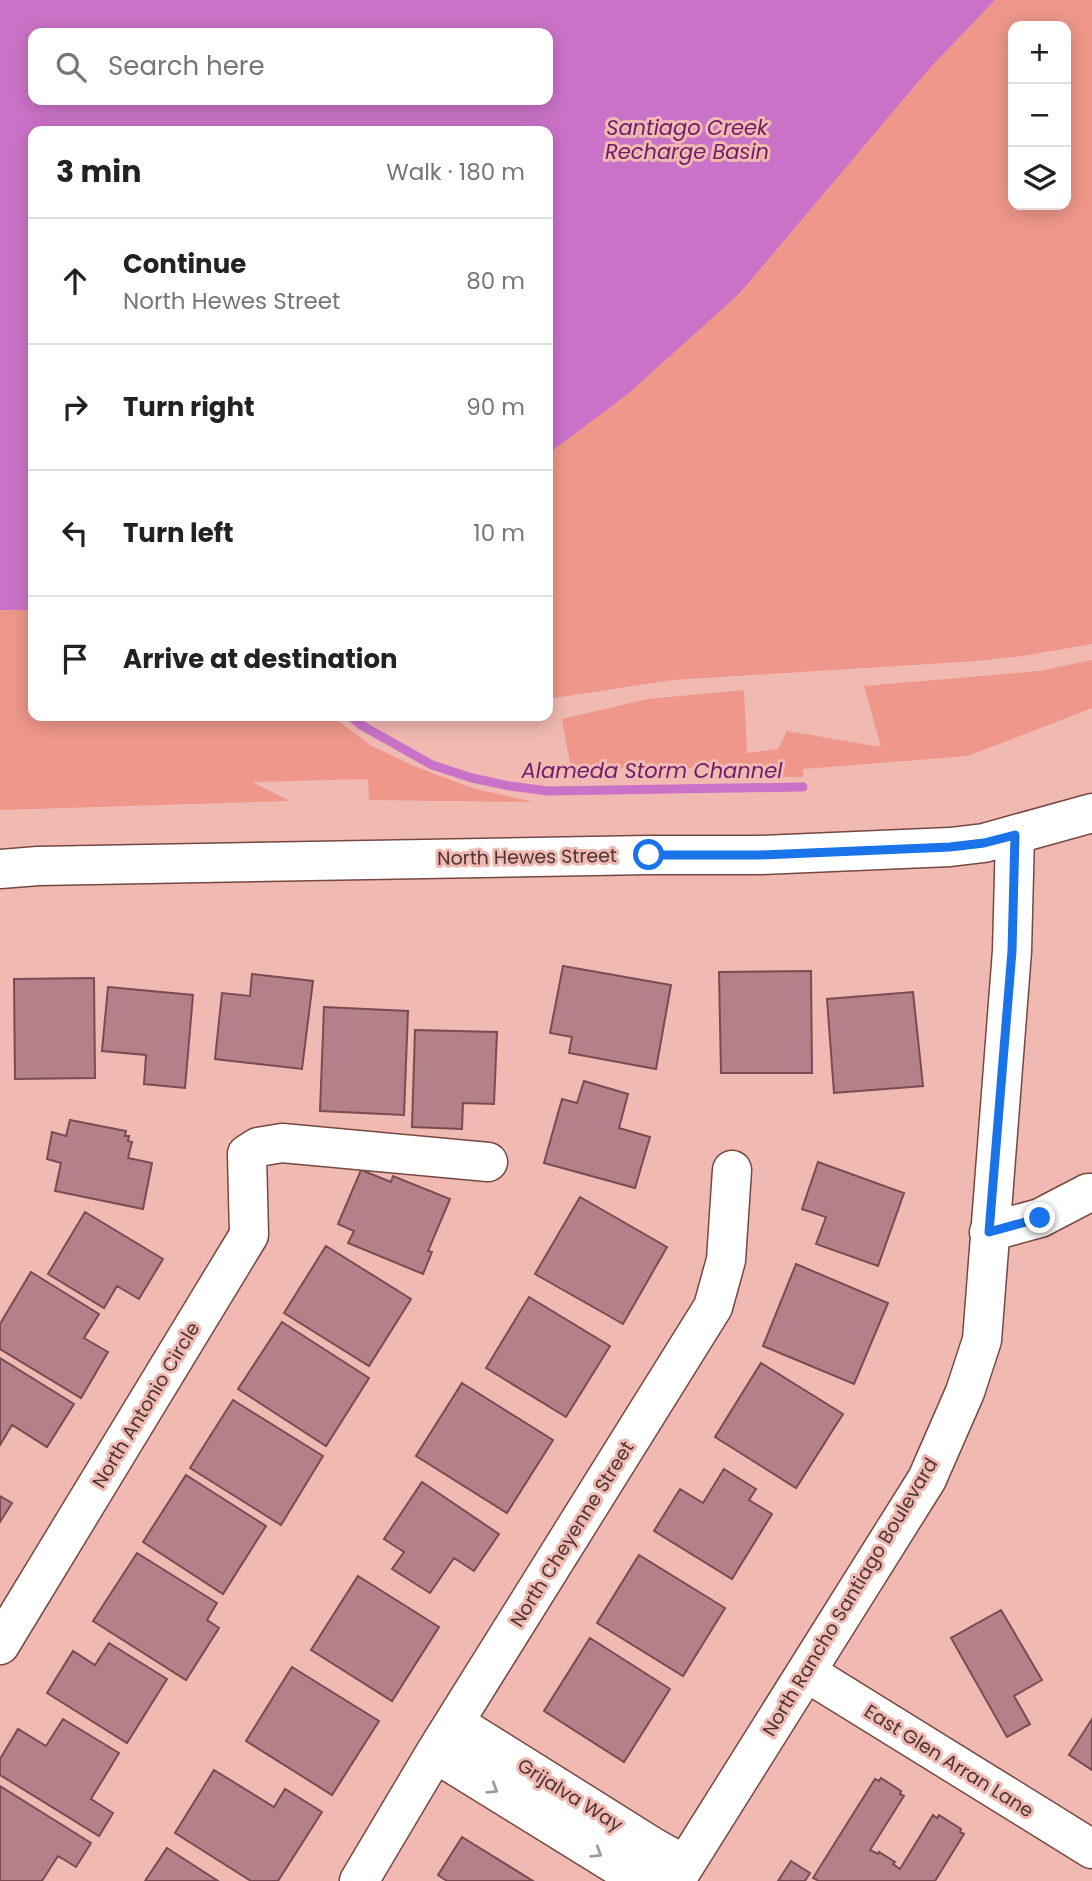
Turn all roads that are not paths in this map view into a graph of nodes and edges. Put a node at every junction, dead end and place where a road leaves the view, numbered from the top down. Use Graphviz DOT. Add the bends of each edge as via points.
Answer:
graph roads {
  1 [pos="1092,813"];
  2 [pos="1015,835"];
  3 [pos="0,869"];
  4 [pos="488,1161"];
  5 [pos="732,1170"];
  6 [pos="1092,1193"];
  7 [pos="989,1232"];
  8 [pos="0,1645"];
  9 [pos="806,1672"];
  10 [pos="445,1738"];
  11 [pos="1092,1849"];
  12 [pos="680,1873"];
  13 [pos="359,1881"];
  14 [pos="642,1881"];
  1 -- 2 [label="street, North Hewes Street"];
  2 -- 3 [label="street, North Hewes Street" via="950,847 760,855"];
  2 -- 7 [label="street, North Rancho Santiago Boulevard" via="1012,951"];
  4 -- 8 [label="street, North Antonio Circle" via="282,1143 247,1154 249,1235"];
  5 -- 10 [label="street, North Cheyenne Street" via="726,1260 713,1307"];
  6 -- 7 [label="street" via="1040,1218"];
  7 -- 9 [label="street, North Rancho Santiago Boulevard" via="982,1340 965,1392 927,1479"];
  9 -- 11 [label="street, East Glen Arran Lane"];
  9 -- 12 [label="street, North Rancho Santiago Boulevard"];
  10 -- 12 [label="street, Grijalva Way"];
  10 -- 13 [label="street, North Cheyenne Street"];
  10 -- 14 [label="street, Grijalva Way, one-way"];
}
